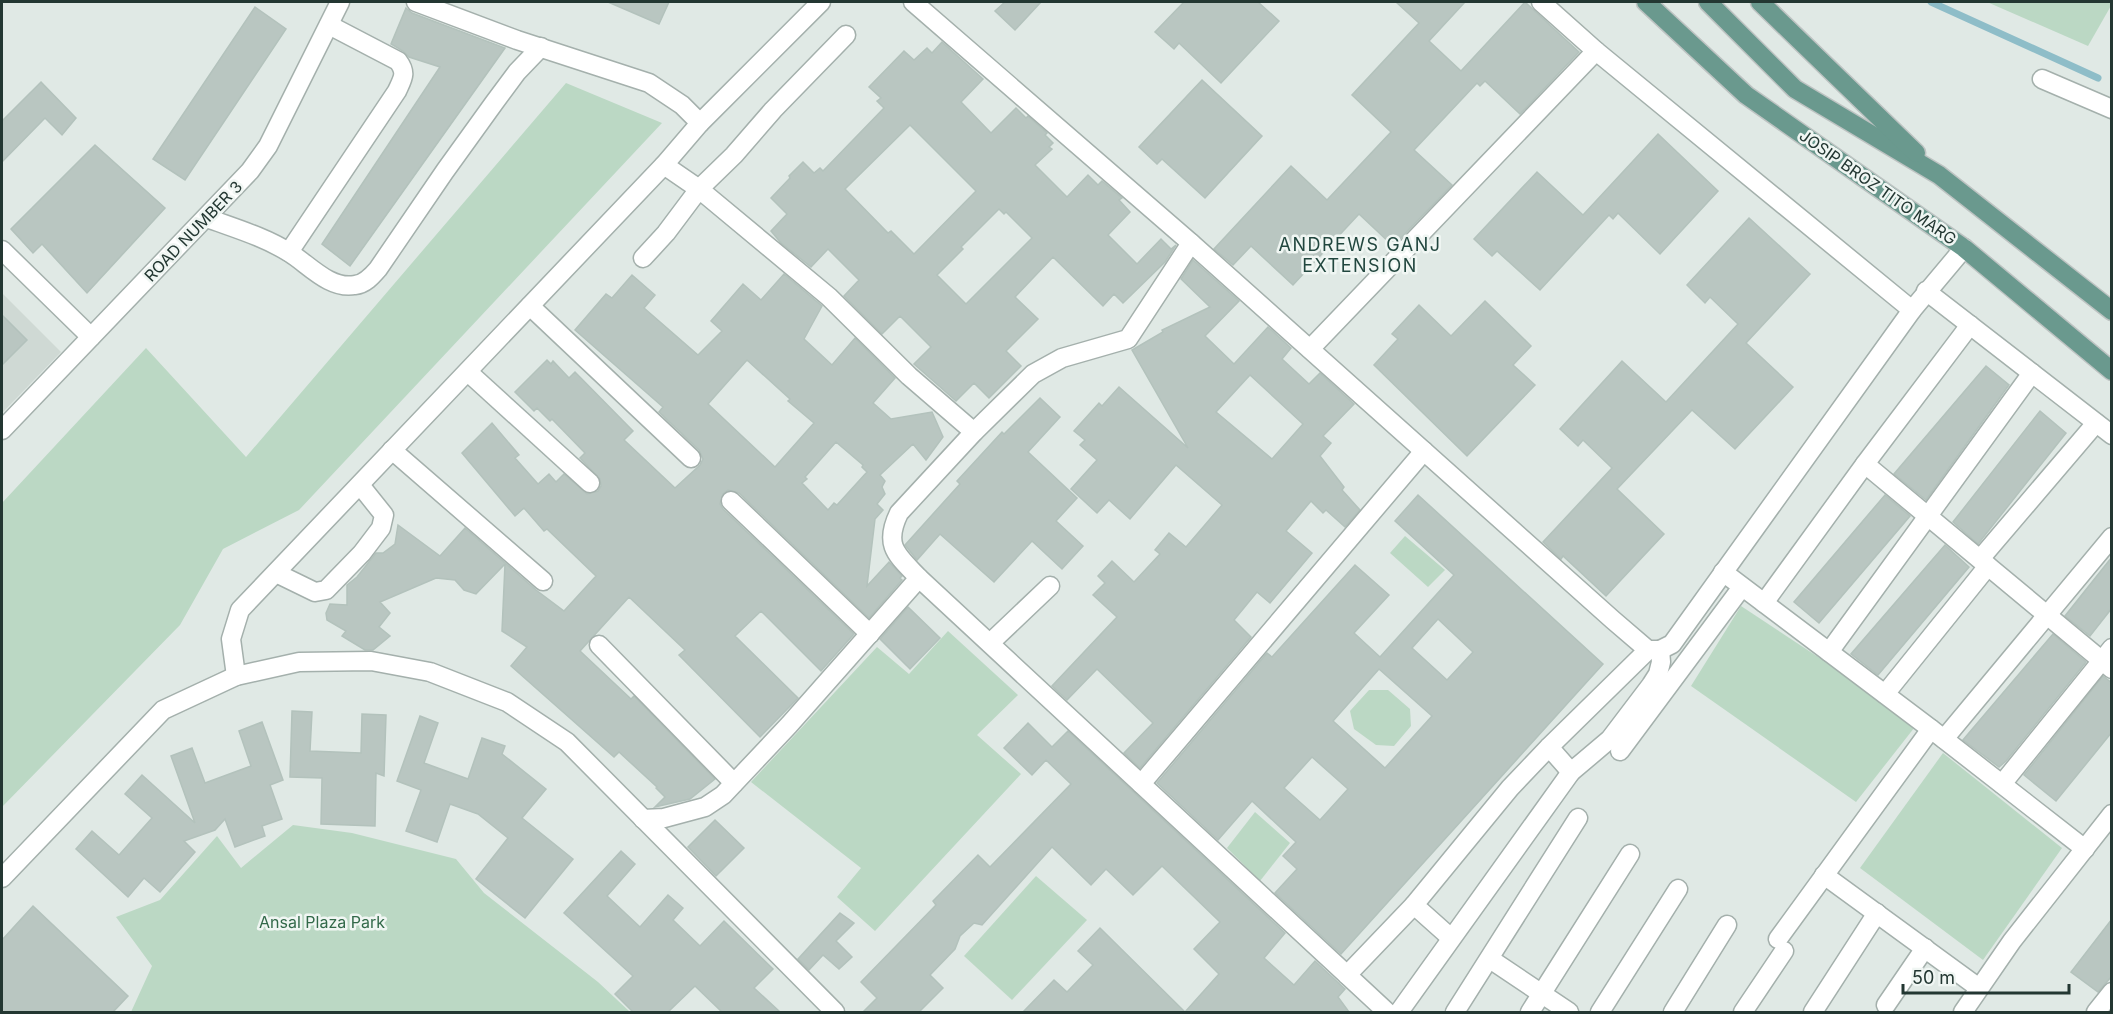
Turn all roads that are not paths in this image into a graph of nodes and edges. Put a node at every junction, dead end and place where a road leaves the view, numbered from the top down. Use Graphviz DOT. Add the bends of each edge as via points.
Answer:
graph roads {
  1 [pos="340,2"];
  2 [pos="416,2"];
  3 [pos="821,2"];
  4 [pos="913,2"];
  5 [pos="1541,2"];
  6 [pos="1646,2"];
  7 [pos="1708,2"];
  8 [pos="1760,2"];
  9 [pos="328,25"];
  10 [pos="846,35"];
  11 [pos="541,47"];
  12 [pos="1596,51"];
  13 [pos="2042,80"];
  14 [pos="2112,109"];
  15 [pos="700,123"];
  16 [pos="664,165"];
  17 [pos="1939,175"];
  18 [pos="699,189"];
  19 [pos="207,218"];
  20 [pos="1191,243"];
  21 [pos="1964,248"];
  22 [pos="2,250"];
  23 [pos="289,252"];
  24 [pos="643,258"];
  25 [pos="1926,291"];
  26 [pos="530,306"];
  27 [pos="1912,310"];
  28 [pos="2112,311"];
  29 [pos="1970,325"];
  30 [pos="91,338"];
  31 [pos="1310,349"];
  32 [pos="2112,371"];
  33 [pos="468,372"];
  34 [pos="2031,373"];
  35 [pos="2096,423"];
  36 [pos="2,430"];
  37 [pos="974,432"];
  38 [pos="2112,435"];
  39 [pos="392,450"];
  40 [pos="1424,451"];
  41 [pos="692,458"];
  42 [pos="1865,464"];
  43 [pos="590,483"];
  44 [pos="360,485"];
  45 [pos="731,501"];
  46 [pos="1928,516"];
  47 [pos="2112,537"];
  48 [pos="1984,563"];
  49 [pos="276,573"];
  50 [pos="1723,573"];
  51 [pos="919,578"];
  52 [pos="543,581"];
  53 [pos="1050,586"];
  54 [pos="1742,587"];
  55 [pos="1764,603"];
  56 [pos="2046,615"];
  57 [pos="870,634"];
  58 [pos="990,643"];
  59 [pos="599,645"];
  60 [pos="1654,650"];
  61 [pos="1829,652"];
  62 [pos="2108,659"];
  63 [pos="236,676"];
  64 [pos="1885,694"];
  65 [pos="1937,734"];
  66 [pos="1549,747"];
  67 [pos="1620,751"];
  68 [pos="1571,772"];
  69 [pos="734,783"];
  70 [pos="1141,784"];
  71 [pos="2002,784"];
  72 [pos="2112,814"];
  73 [pos="1578,818"];
  74 [pos="643,819"];
  75 [pos="2085,849"];
  76 [pos="1630,854"];
  77 [pos="1824,875"];
  78 [pos="2,878"];
  79 [pos="1678,889"];
  80 [pos="1414,905"];
  81 [pos="1876,913"];
  82 [pos="1727,925"];
  83 [pos="1451,938"];
  84 [pos="1925,948"];
  85 [pos="1490,959"];
  86 [pos="1347,975"];
  87 [pos="1979,988"];
  88 [pos="2112,992"];
  89 [pos="1542,994"];
  90 [pos="1886,1005"];
  91 [pos="835,1012"];
  92 [pos="1387,1012"];
  93 [pos="1399,1012"];
  94 [pos="1455,1012"];
  95 [pos="1530,1012"];
  96 [pos="1569,1012"];
  97 [pos="1600,1012"];
  98 [pos="1672,1012"];
  99 [pos="1743,1012"];
  100 [pos="1813,1012"];
  101 [pos="1963,1012"];
  102 [pos="2096,1012"];
  1 -- 9 [label="street, ROAD NUMBER 3"];
  2 -- 11 [label="street"];
  3 -- 15 [label="street"];
  4 -- 20 [label="street"];
  5 -- 12 [label="street"];
  6 -- 21 [label="main road, JOSIP BROZ TITO MARG" via="1746,95"];
  7 -- 17 [label="main road" via="1795,89"];
  8 -- 17 [label="main road"];
  9 -- 19 [label="street, ROAD NUMBER 3" via="268,146"];
  9 -- 23 [label="street" via="398,61 404,69 403,78"];
  10 -- 18 [label="street"];
  11 -- 15 [label="street" via="649,83 682,105"];
  11 -- 23 [label="street" via="517,72 378,269 366,280 355,286 339,284 316,274"];
  12 -- 27 [label="street"];
  12 -- 31 [label="street"];
  13 -- 14 [label="street"];
  15 -- 16 [label="street"];
  16 -- 18 [label="street"];
  16 -- 26 [label="street"];
  17 -- 28 [label="main road"];
  18 -- 24 [label="street"];
  18 -- 37 [label="street" via="829,297 909,376"];
  19 -- 23 [label="street"];
  19 -- 30 [label="street, ROAD NUMBER 3"];
  20 -- 31 [label="street"];
  20 -- 37 [label="street" via="1128,339 1062,358 1033,374"];
  21 -- 25 [label="street"];
  21 -- 32 [label="main road, JOSIP BROZ TITO MARG"];
  22 -- 30 [label="street"];
  25 -- 27 [label="street"];
  25 -- 29 [label="street"];
  26 -- 33 [label="street"];
  26 -- 41 [label="street"];
  27 -- 50 [label="street"];
  29 -- 34 [label="street"];
  29 -- 42 [label="street"];
  30 -- 36 [label="street, ROAD NUMBER 3"];
  31 -- 40 [label="street"];
  33 -- 39 [label="street"];
  33 -- 43 [label="street"];
  34 -- 35 [label="street"];
  34 -- 46 [label="street"];
  35 -- 38 [label="street"];
  35 -- 48 [label="street"];
  37 -- 51 [label="street" via="898,513 891,530 899,557"];
  39 -- 44 [label="street"];
  39 -- 52 [label="street"];
  40 -- 60 [label="street"];
  40 -- 70 [label="street"];
  42 -- 46 [label="street"];
  42 -- 55 [label="street"];
  44 -- 49 [label="street"];
  44 -- 49 [label="street" via="384,515 381,528 339,578 327,590 315,592"];
  45 -- 57 [label="street"];
  46 -- 48 [label="street"];
  46 -- 61 [label="street"];
  47 -- 56 [label="street"];
  48 -- 56 [label="street"];
  48 -- 64 [label="street"];
  49 -- 63 [label="street" via="240,610 231,639"];
  50 -- 54 [label="street"];
  50 -- 60 [label="street" via="1672,644"];
  51 -- 57 [label="street"];
  51 -- 58 [label="street"];
  53 -- 58 [label="street"];
  54 -- 55 [label="street"];
  54 -- 67 [label="street"];
  55 -- 61 [label="street"];
  56 -- 62 [label="street"];
  56 -- 65 [label="street"];
  57 -- 69 [label="street"];
  58 -- 70 [label="street"];
  59 -- 69 [label="street"];
  60 -- 66 [label="street"];
  60 -- 68 [label="street" via="1661,662 1651,685 1610,739"];
  61 -- 64 [label="street"];
  62 -- 71 [label="street"];
  63 -- 74 [label="street" via="299,662 371,661 430,672 507,702 567,742"];
  63 -- 78 [label="street" via="163,710"];
  64 -- 65 [label="street"];
  65 -- 71 [label="street"];
  65 -- 77 [label="street"];
  66 -- 68 [label="street"];
  66 -- 80 [label="street" via="1510,788"];
  68 -- 83 [label="street"];
  69 -- 74 [label="street" via="705,807 664,818"];
  70 -- 86 [label="street"];
  71 -- 75 [label="street"];
  72 -- 75 [label="street"];
  73 -- 85 [label="street"];
  74 -- 91 [label="street"];
  75 -- 87 [label="street"];
  76 -- 89 [label="street"];
  77 -- 81 [label="street"];
  77 -- 99 [label="street"];
  79 -- 97 [label="street"];
  80 -- 83 [label="street"];
  80 -- 86 [label="street"];
  81 -- 84 [label="street"];
  81 -- 100 [label="street"];
  82 -- 98 [label="street"];
  83 -- 93 [label="street"];
  84 -- 87 [label="street"];
  84 -- 90 [label="street"];
  85 -- 89 [label="street"];
  85 -- 94 [label="street"];
  86 -- 92 [label="street"];
  87 -- 101 [label="street"];
  88 -- 102 [label="street"];
  89 -- 95 [label="street"];
  89 -- 96 [label="street"];
}
